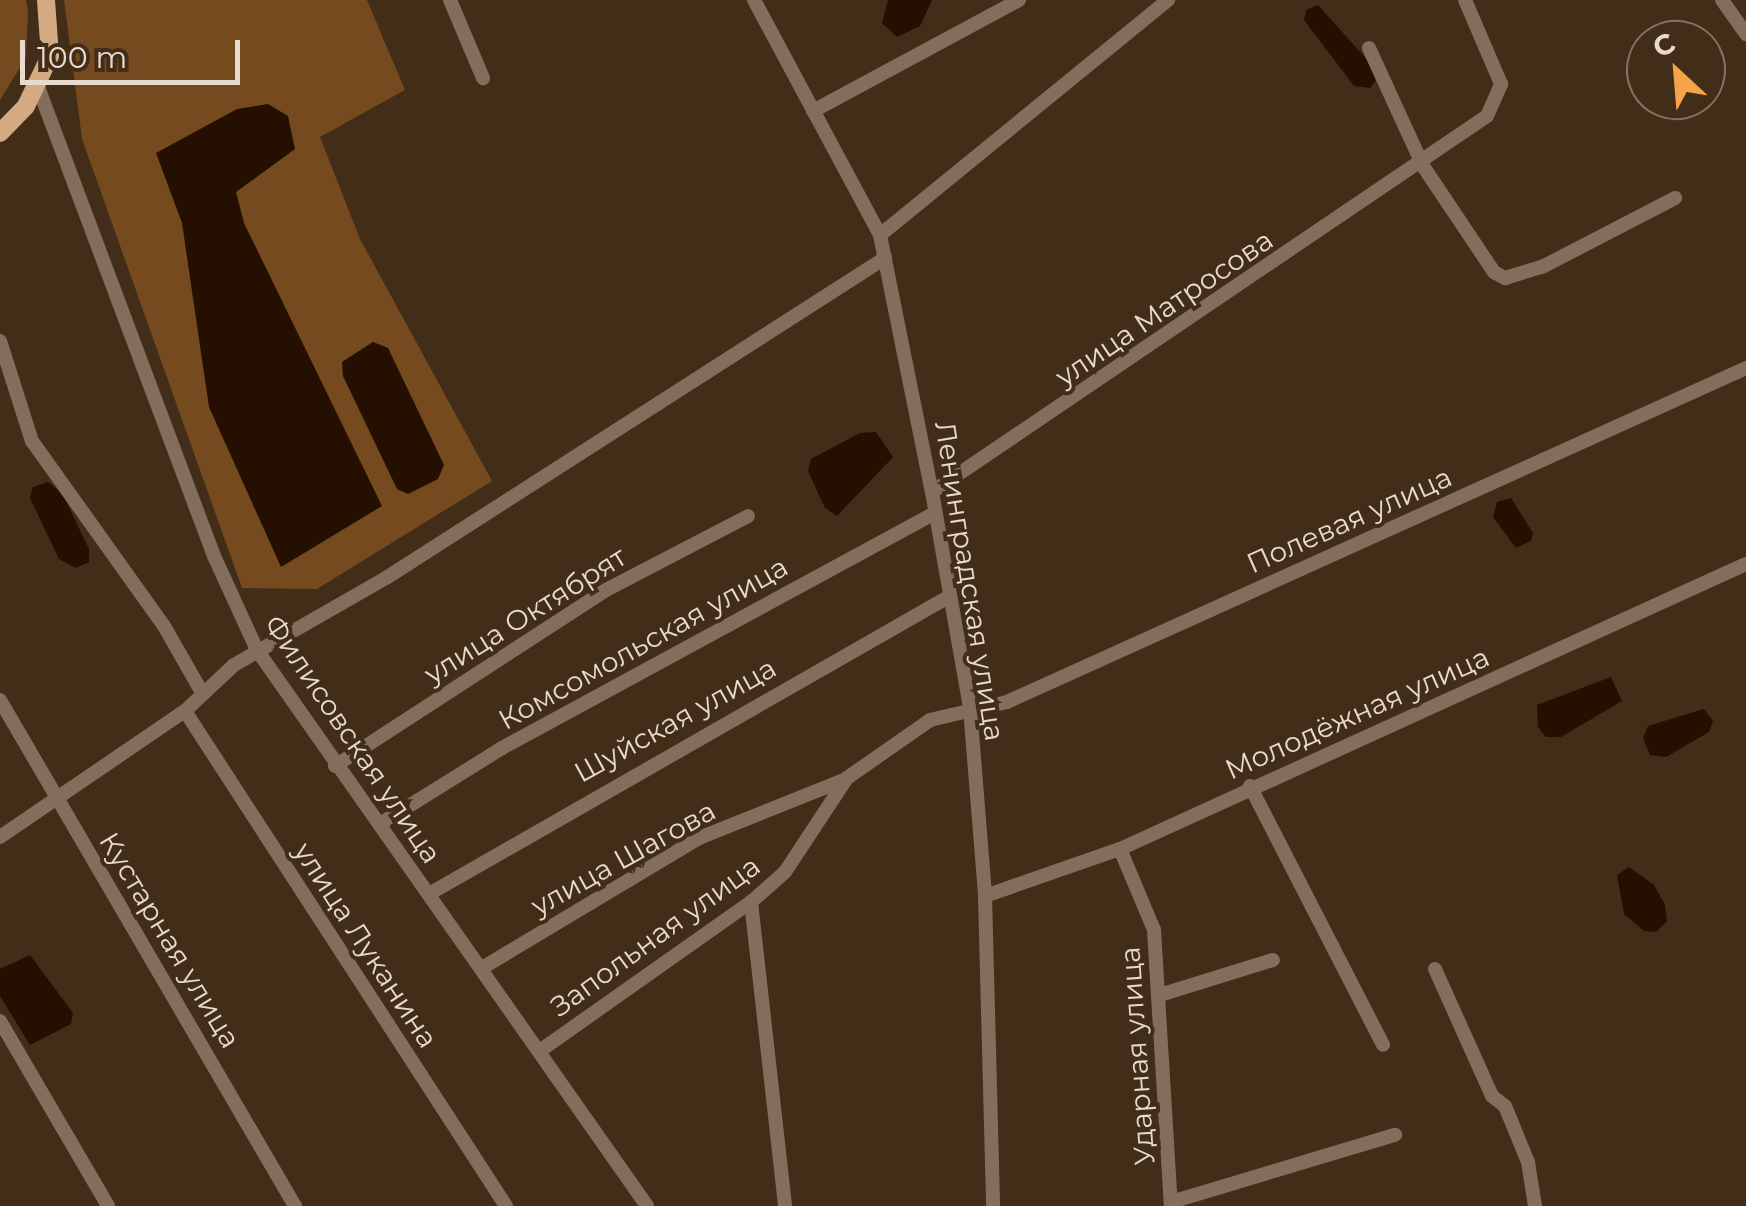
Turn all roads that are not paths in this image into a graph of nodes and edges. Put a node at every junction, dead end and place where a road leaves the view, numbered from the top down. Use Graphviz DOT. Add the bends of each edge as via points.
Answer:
graph roads {
  1 [pos="46,0"];
  2 [pos="450,0"];
  3 [pos="754,0"];
  4 [pos="1019,0"];
  5 [pos="1168,0"];
  6 [pos="1466,0"];
  7 [pos="1722,0"];
  8 [pos="1746,34"];
  9 [pos="1369,48"];
  10 [pos="482,78"];
  11 [pos="38,87"];
  12 [pos="813,111"];
  13 [pos="0,134"];
  14 [pos="1423,166"];
  15 [pos="1676,198"];
  16 [pos="880,235"];
  17 [pos="885,258"];
  18 [pos="0,342"];
  19 [pos="1746,368"];
  20 [pos="932,492"];
  21 [pos="935,513"];
  22 [pos="748,516"];
  23 [pos="1746,564"];
  24 [pos="950,596"];
  25 [pos="257,650"];
  26 [pos="202,694"];
  27 [pos="0,700"];
  28 [pos="970,708"];
  29 [pos="185,711"];
  30 [pos="336,766"];
  31 [pos="847,778"];
  32 [pos="1250,786"];
  33 [pos="57,797"];
  34 [pos="380,824"];
  35 [pos="0,837"];
  36 [pos="1120,849"];
  37 [pos="428,894"];
  38 [pos="985,896"];
  39 [pos="752,902"];
  40 [pos="1272,960"];
  41 [pos="482,968"];
  42 [pos="1435,969"];
  43 [pos="1162,994"];
  44 [pos="0,1021"];
  45 [pos="1383,1045"];
  46 [pos="541,1050"];
  47 [pos="1395,1135"];
  48 [pos="1171,1204"];
  49 [pos="108,1206"];
  50 [pos="296,1206"];
  51 [pos="506,1206"];
  52 [pos="647,1206"];
  53 [pos="785,1206"];
  54 [pos="993,1206"];
  55 [pos="1535,1206"];
  1 -- 11 [label="main road" via="50,56"];
  2 -- 10 [label="street"];
  3 -- 12 [label="street, Ленинградская улица"];
  4 -- 12 [label="street"];
  5 -- 16 [label="street"];
  6 -- 14 [label="street, улица Матросова" via="1500,94 1488,116"];
  7 -- 8 [label="street"];
  9 -- 14 [label="street"];
  11 -- 13 [label="main road"];
  11 -- 25 [label="street, Филисовская улица" via="214,556"];
  12 -- 16 [label="street, Ленинградская улица"];
  14 -- 15 [label="street" via="1494,272 1505,278"];
  14 -- 20 [label="street, улица Матросова"];
  16 -- 17 [label="street, Ленинградская улица"];
  17 -- 20 [label="street, Ленинградская улица"];
  17 -- 25 [label="street" via="386,578"];
  18 -- 26 [label="street" via="32,441 132,579"];
  19 -- 28 [label="street, Полевая улица" via="1007,702"];
  20 -- 21 [label="street, Ленинградская улица"];
  21 -- 24 [label="street, Ленинградская улица"];
  21 -- 34 [label="street, Комсомольская улица" via="502,748"];
  22 -- 30 [label="street, улица Октябрят" via="606,590"];
  23 -- 32 [label="street, Молодёжная улица"];
  24 -- 28 [label="street, Ленинградская улица"];
  24 -- 37 [label="street, Шуйская улица"];
  25 -- 26 [label="street"];
  25 -- 30 [label="street, Филисовская улица"];
  26 -- 29 [label="street"];
  27 -- 33 [label="street, Кустарная улица"];
  28 -- 31 [label="street, Запольная улица" via="930,720"];
  28 -- 38 [label="street, Ленинградская улица"];
  29 -- 33 [label="street"];
  29 -- 51 [label="street, улица Луканина"];
  30 -- 34 [label="street, Филисовская улица"];
  31 -- 39 [label="street, Запольная улица" via="785,872"];
  31 -- 41 [label="street, улица Шагова" via="698,838"];
  32 -- 36 [label="street, Молодёжная улица"];
  32 -- 45 [label="street"];
  33 -- 35 [label="street"];
  33 -- 50 [label="street, Кустарная улица"];
  34 -- 37 [label="street, Филисовская улица"];
  36 -- 38 [label="street, Молодёжная улица"];
  36 -- 43 [label="street, Ударная улица" via="1154,930"];
  37 -- 41 [label="street, Филисовская улица"];
  38 -- 54 [label="street, Ленинградская улица"];
  39 -- 46 [label="street, Запольная улица"];
  39 -- 53 [label="street"];
  40 -- 43 [label="street"];
  41 -- 46 [label="street, Филисовская улица"];
  42 -- 55 [label="street" via="1492,1096 1505,1106 1528,1162"];
  43 -- 48 [label="street, Ударная улица"];
  44 -- 49 [label="street"];
  46 -- 52 [label="street, Филисовская улица"];
  47 -- 48 [label="street"];
}
